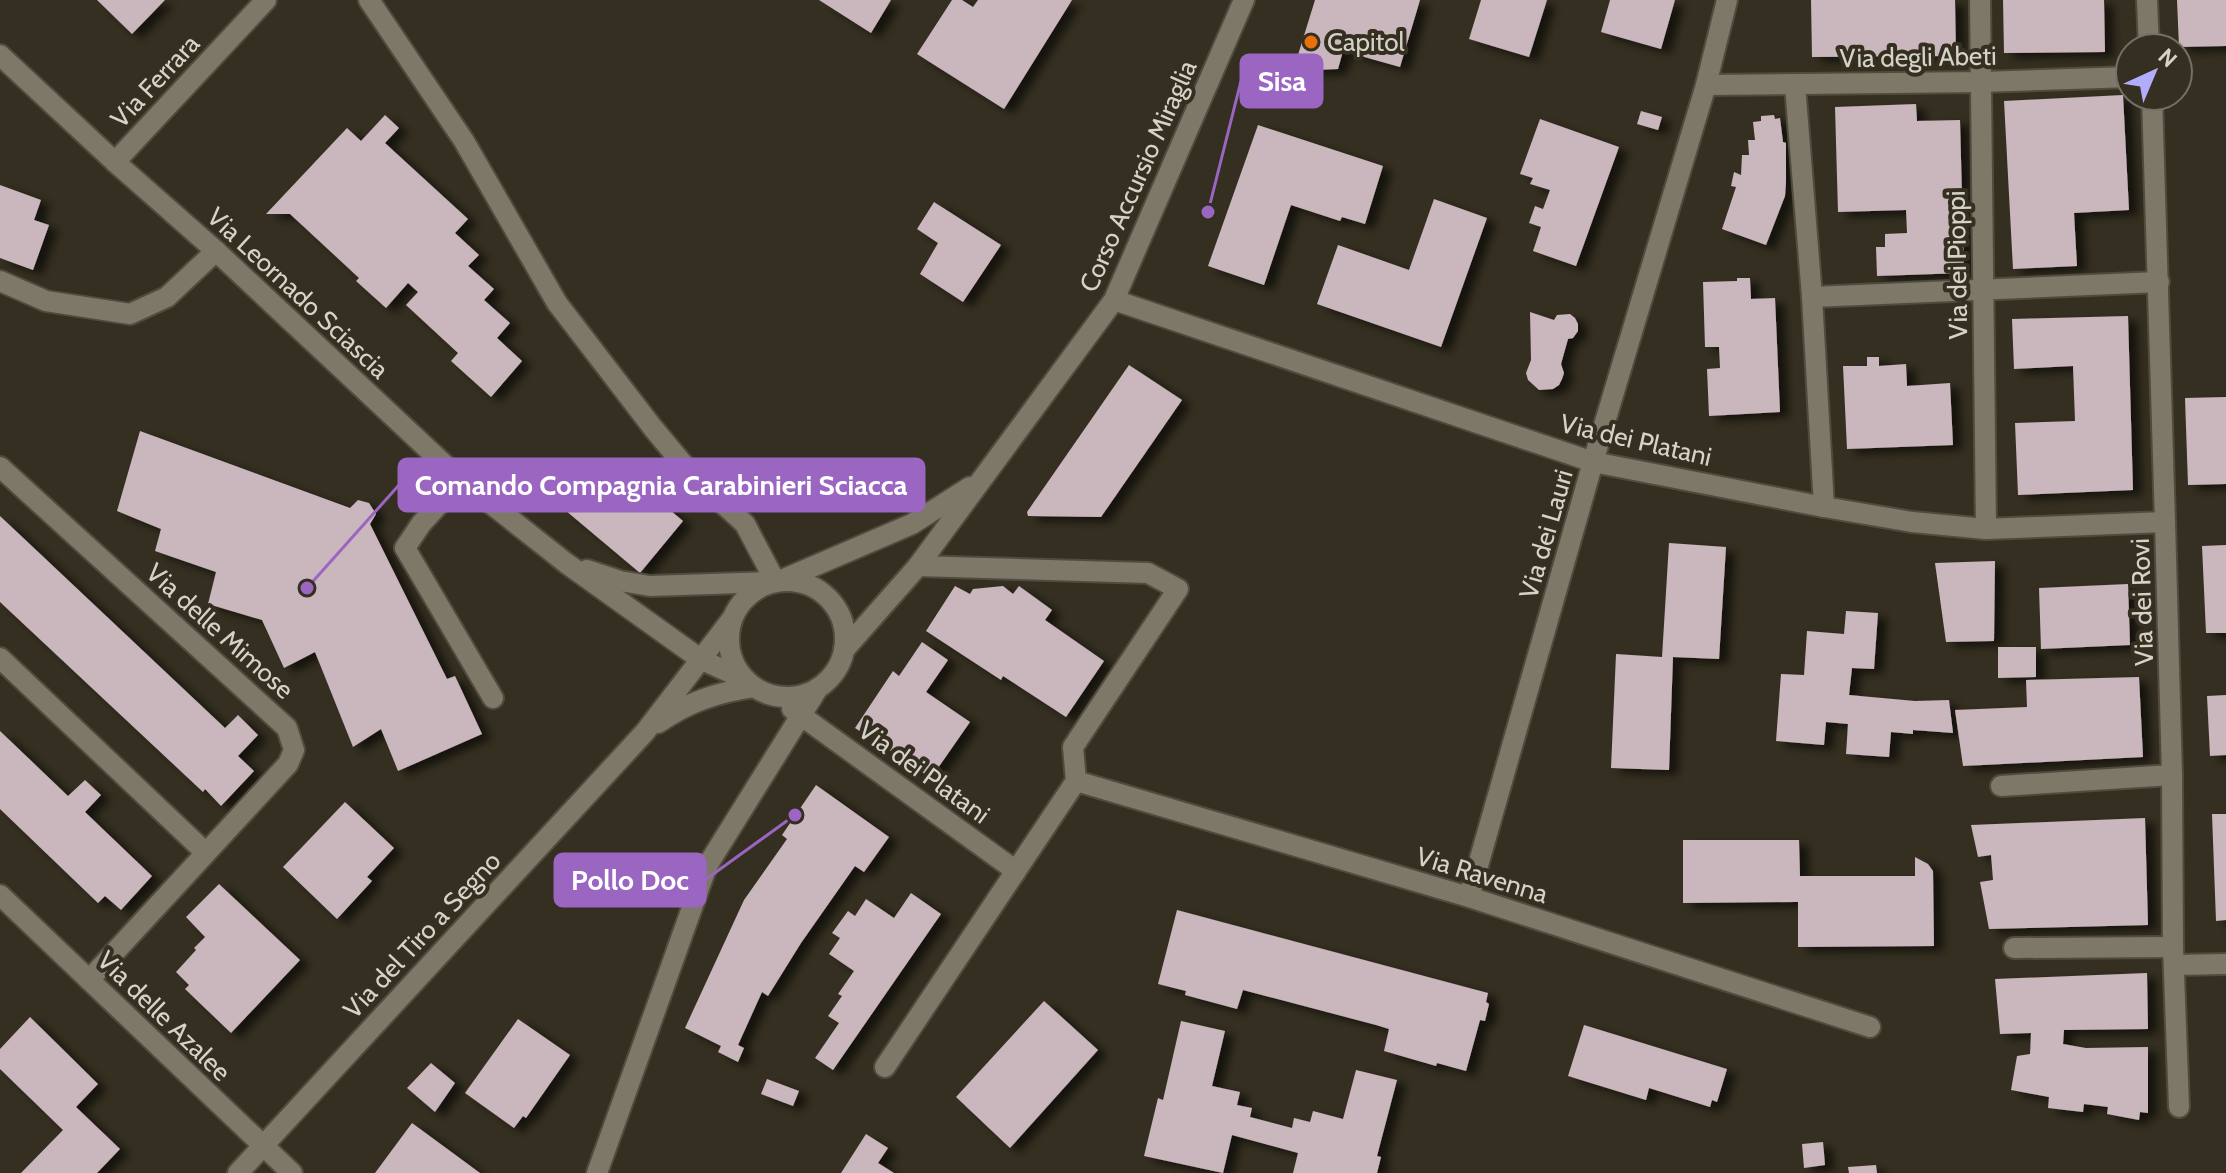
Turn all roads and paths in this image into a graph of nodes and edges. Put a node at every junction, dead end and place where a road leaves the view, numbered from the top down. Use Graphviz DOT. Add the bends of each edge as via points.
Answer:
graph roads {
  1 [pos="266,0"];
  2 [pos="369,0"];
  3 [pos="1244,0"];
  4 [pos="1727,0"];
  5 [pos="1980,0"];
  6 [pos="2147,0"];
  7 [pos="2148,32"];
  8 [pos="0,55"];
  9 [pos="2114,78"];
  10 [pos="1981,82"];
  11 [pos="1706,85"];
  12 [pos="1795,85"];
  13 [pos="2153,112"];
  14 [pos="115,162"];
  15 [pos="216,251"];
  16 [pos="0,281"];
  17 [pos="2159,282"];
  18 [pos="1983,290"];
  19 [pos="1812,297"];
  20 [pos="1114,300"];
  21 [pos="1593,462"];
  22 [pos="0,467"];
  23 [pos="461,480"];
  24 [pos="980,480"];
  25 [pos="1824,507"];
  26 [pos="2165,522"];
  27 [pos="1986,529"];
  28 [pos="566,563"];
  29 [pos="918,566"];
  30 [pos="775,582"];
  31 [pos="731,620"];
  32 [pos="844,650"];
  33 [pos="0,658"];
  34 [pos="702,660"];
  35 [pos="749,683"];
  36 [pos="818,688"];
  37 [pos="776,696"];
  38 [pos="493,698"];
  39 [pos="801,717"];
  40 [pos="645,732"];
  41 [pos="2172,775"];
  42 [pos="1076,781"];
  43 [pos="2001,786"];
  44 [pos="205,852"];
  45 [pos="1016,871"];
  46 [pos="0,895"];
  47 [pos="1469,897"];
  48 [pos="2014,948"];
  49 [pos="2174,956"];
  50 [pos="2226,964"];
  51 [pos="89,980"];
  52 [pos="1870,1027"];
  53 [pos="885,1067"];
  54 [pos="2179,1107"];
  55 [pos="263,1146"];
  56 [pos="238,1173"];
  57 [pos="292,1173"];
  58 [pos="597,1173"];
  1 -- 14 [label="street, Via Ferrara"];
  2 -- 30 [label="street" via="464,141 557,303 683,464 745,524"];
  3 -- 20 [label="street, Corso Accursio Miraglia"];
  4 -- 11 [label="street, Via dei Lauri"];
  5 -- 10 [label="street, Via dei Pioppi"];
  6 -- 7 [label="street"];
  8 -- 14 [label="street, Via Leornado Sciascia"];
  9 -- 10 [label="street, Via degli Abeti"];
  10 -- 12 [label="street, Via degli Abeti"];
  10 -- 18 [label="street, Via dei Pioppi"];
  11 -- 12 [label="street, Via degli Abeti"];
  11 -- 21 [label="street, Via dei Lauri"];
  12 -- 19 [label="street"];
  13 -- 17 [label="street, Via dei Rovi"];
  14 -- 15 [label="street, Via Leornado Sciascia"];
  15 -- 16 [label="street" via="167,297 130,314 46,301"];
  15 -- 23 [label="street, Via Leornado Sciascia"];
  17 -- 18 [label="street"];
  17 -- 26 [label="street, Via dei Rovi"];
  18 -- 19 [label="street"];
  18 -- 27 [label="street, Via dei Pioppi"];
  19 -- 25 [label="street"];
  20 -- 21 [label="street, Via dei Platani"];
  20 -- 24 [label="street, Corso Accursio Miraglia"];
  21 -- 25 [label="street, Via dei Platani"];
  21 -- 47 [label="street, Via dei Lauri"];
  22 -- 44 [label="street, Via delle Mimose" via="287,728 294,750 288,764"];
  23 -- 28 [label="street, Via Leornado Sciascia"];
  23 -- 38 [label="street" via="405,548"];
  24 -- 29 [label="street, Corso Accursio Miraglia"];
  24 -- 30 [label="street" via="912,524"];
  25 -- 27 [label="street, Via dei Platani"];
  26 -- 27 [label="street, Via dei Platani"];
  26 -- 41 [label="street, Via dei Rovi"];
  28 -- 30 [label="street" via="650,586"];
  28 -- 34 [label="street, Via Leornado Sciascia"];
  29 -- 32 [label="street, Corso Accursio Miraglia"];
  29 -- 42 [label="street" via="1148,573 1178,589 1073,747"];
  30 -- 31 [label="street" via="747,596"];
  30 -- 32 [label="street" via="794,581 823,593 842,619"];
  31 -- 34 [label="street"];
  31 -- 35 [label="street" via="729,651"];
  32 -- 36 [label="street" via="831,678"];
  33 -- 44 [label="street"];
  34 -- 35 [label="street, Via Leornado Sciascia"];
  34 -- 40 [label="street"];
  35 -- 37 [label="street"];
  35 -- 40 [label="street" via="675,711"];
  36 -- 37 [label="street"];
  36 -- 39 [label="street"];
  37 -- 39 [label="street, Via dei Platani"];
  39 -- 45 [label="street, Via dei Platani"];
  39 -- 58 [label="street" via="707,866"];
  40 -- 55 [label="street, Via del Tiro a Segno"];
  41 -- 43 [label="street"];
  41 -- 49 [label="street, Via dei Rovi"];
  42 -- 45 [label="street"];
  42 -- 47 [label="street, Via Ravenna"];
  44 -- 51 [label="street, Via delle Mimose"];
  45 -- 53 [label="street"];
  46 -- 51 [label="street, Via delle Azalee"];
  47 -- 52 [label="street, Via Ravenna"];
  48 -- 49 [label="street"];
  49 -- 50 [label="street"];
  49 -- 54 [label="street, Via dei Rovi"];
  51 -- 55 [label="street, Via delle Azalee"];
  55 -- 56 [label="street, Via del Tiro a Segno"];
  55 -- 57 [label="street, Via delle Azalee"];
}
